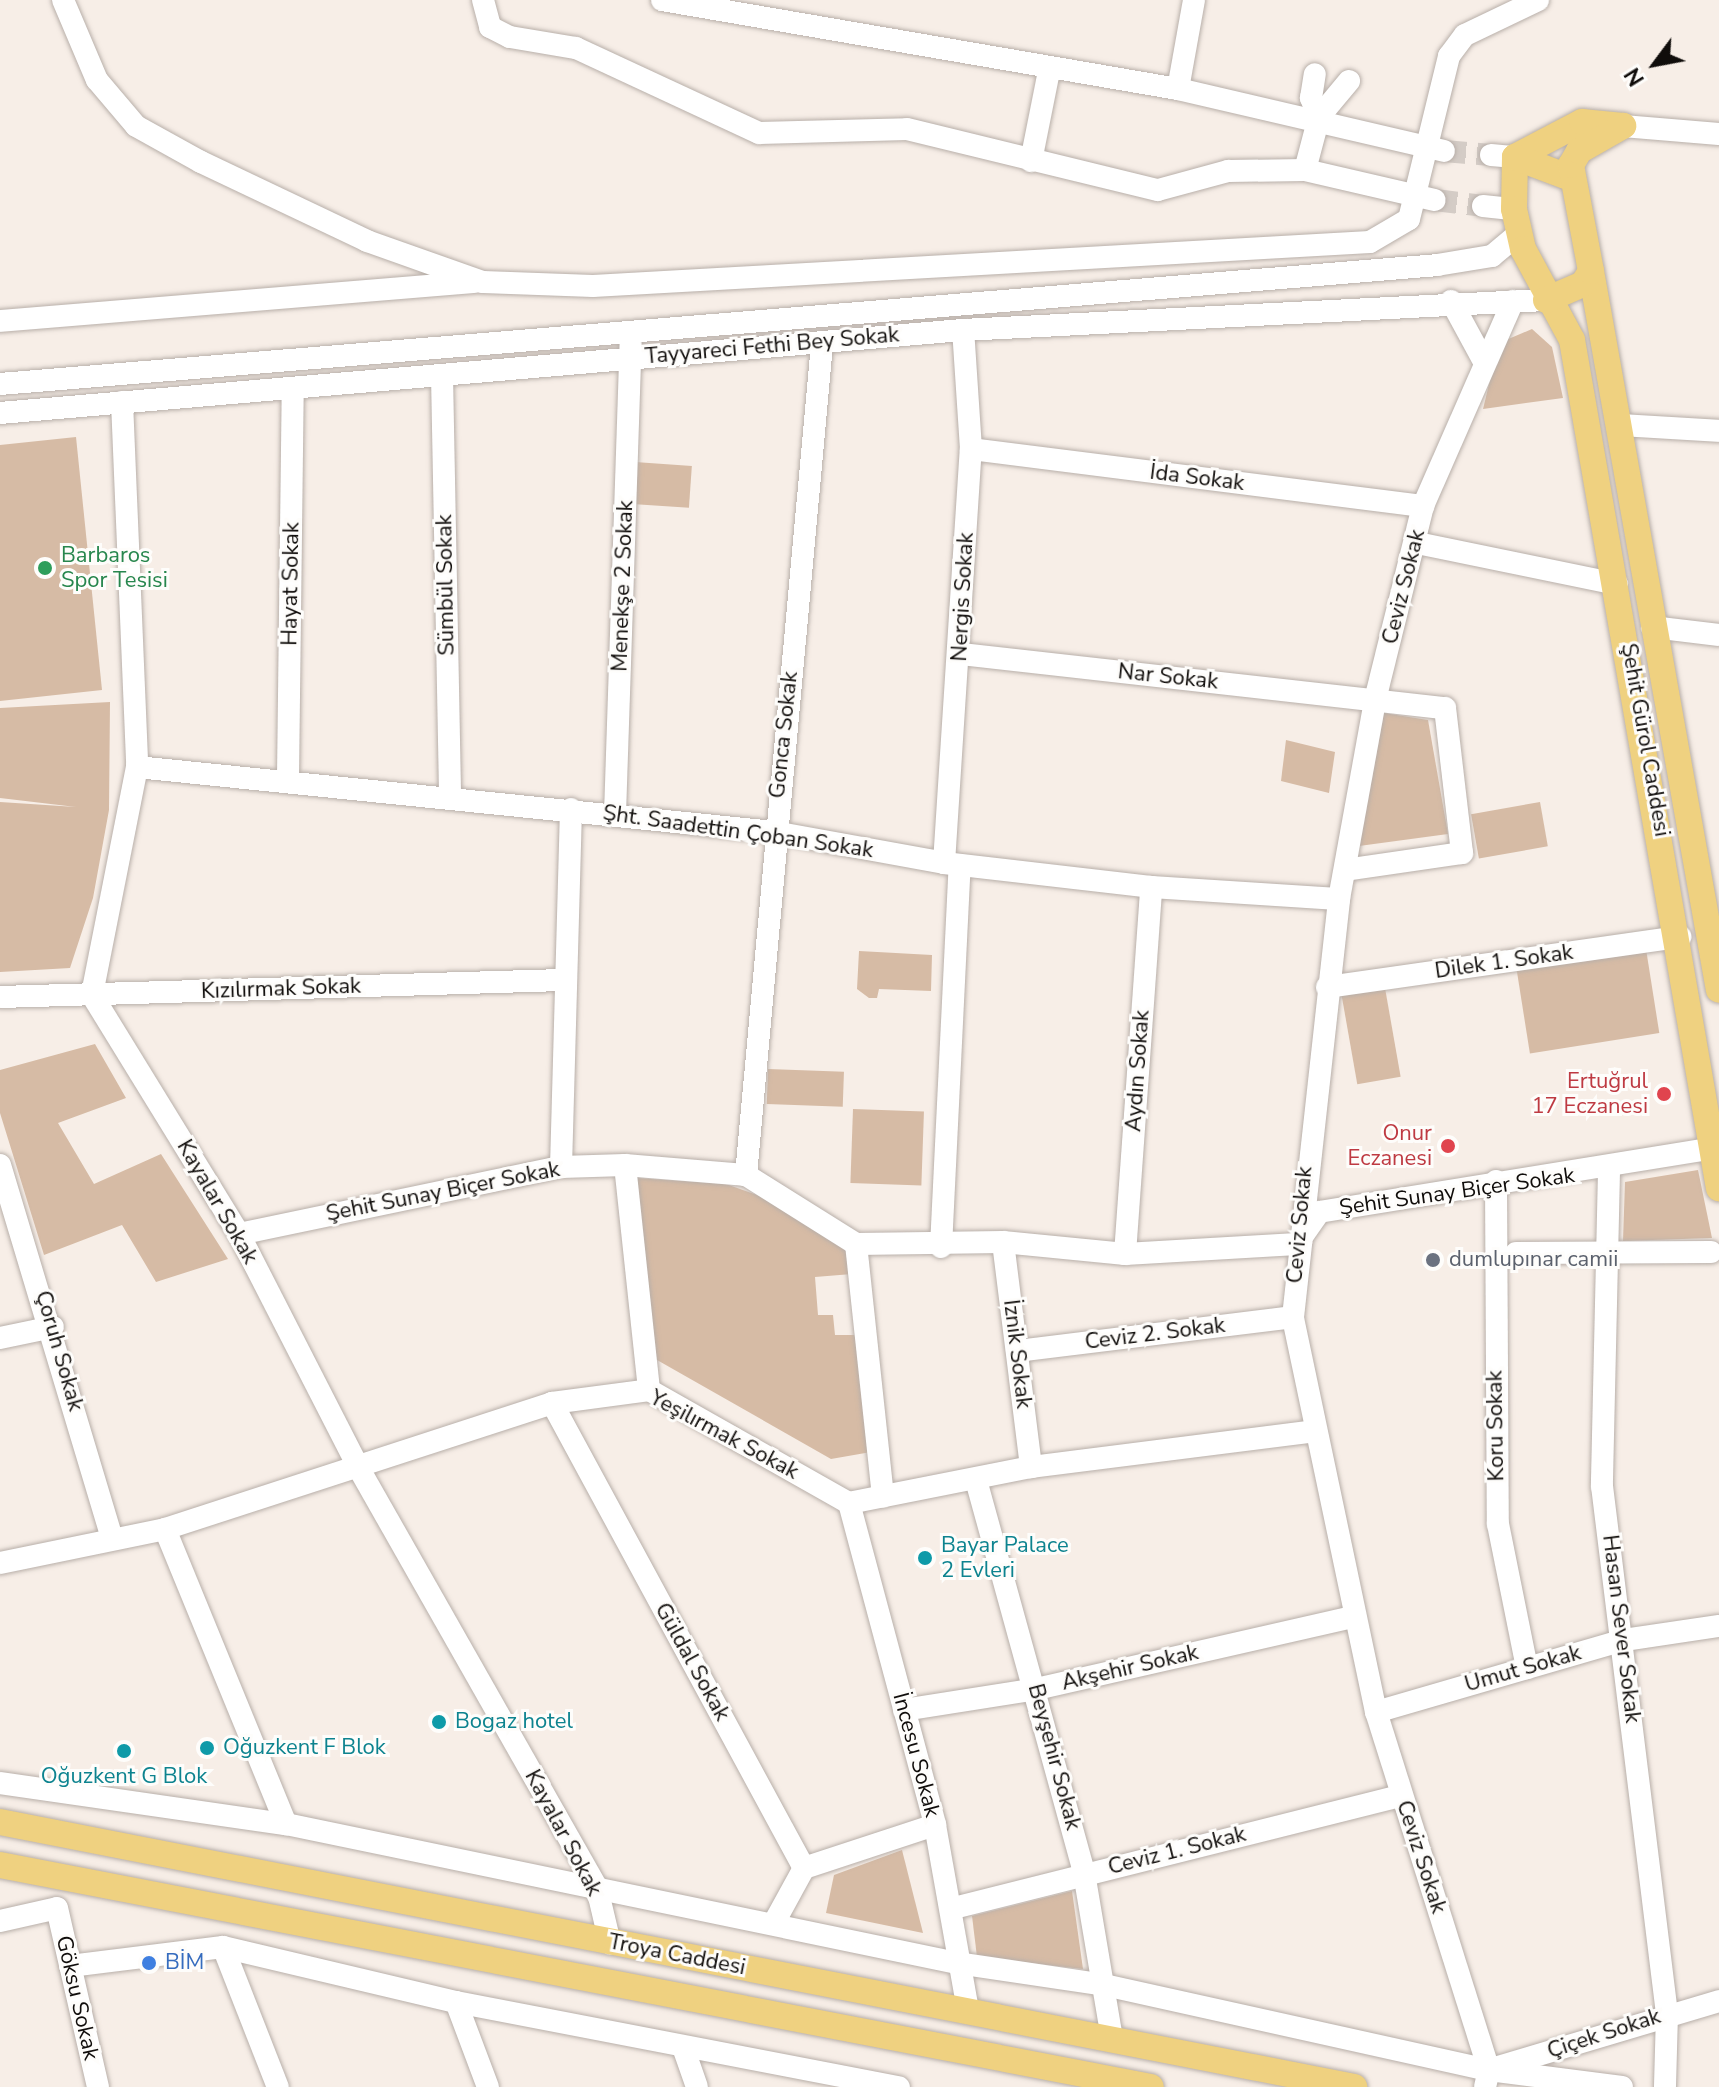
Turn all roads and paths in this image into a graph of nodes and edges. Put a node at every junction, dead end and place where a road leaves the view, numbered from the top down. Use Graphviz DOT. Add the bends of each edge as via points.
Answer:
graph roads {
  1 [pos="63,0"];
  2 [pos="483,0"];
  3 [pos="662,0"];
  4 [pos="1194,0"];
  5 [pos="1538,0"];
  6 [pos="1516,5"];
  7 [pos="1049,71"];
  8 [pos="1315,74"];
  9 [pos="1349,81"];
  10 [pos="1178,89"];
  11 [pos="1318,121"];
  12 [pos="1623,126"];
  13 [pos="1719,134"];
  14 [pos="1434,150"];
  15 [pos="1503,156"];
  16 [pos="1031,161"];
  17 [pos="1305,170"];
  18 [pos="1568,177"];
  19 [pos="1427,199"];
  20 [pos="1483,206"];
  21 [pos="1516,221"];
  22 [pos="1591,271"];
  23 [pos="483,282"];
  24 [pos="1546,300"];
  25 [pos="1451,301"];
  26 [pos="1513,301"];
  27 [pos="0,321"];
  28 [pos="631,330"];
  29 [pos="963,330"];
  30 [pos="822,344"];
  31 [pos="631,358"];
  32 [pos="1483,360"];
  33 [pos="442,375"];
  34 [pos="0,384"];
  35 [pos="293,391"];
  36 [pos="122,402"];
  37 [pos="0,413"];
  38 [pos="1619,425"];
  39 [pos="1719,431"];
  40 [pos="971,449"];
  41 [pos="1423,506"];
  42 [pos="1417,543"];
  43 [pos="1617,584"];
  44 [pos="1652,627"];
  45 [pos="1719,635"];
  46 [pos="961,654"];
  47 [pos="1375,700"];
  48 [pos="137,767"];
  49 [pos="288,777"];
  50 [pos="450,794"];
  51 [pos="571,809"];
  52 [pos="615,814"];
  53 [pos="774,832"];
  54 [pos="952,864"];
  55 [pos="1346,870"];
  56 [pos="1151,887"];
  57 [pos="1339,899"];
  58 [pos="1680,937"];
  59 [pos="562,980"];
  60 [pos="1327,987"];
  61 [pos="1719,990"];
  62 [pos="92,995"];
  63 [pos="0,997"];
  64 [pos="1714,1148"];
  65 [pos="0,1165"];
  66 [pos="625,1165"];
  67 [pos="561,1167"];
  68 [pos="1609,1171"];
  69 [pos="746,1175"];
  70 [pos="1496,1181"];
  71 [pos="1719,1188"];
  72 [pos="239,1234"];
  73 [pos="1003,1242"];
  74 [pos="856,1244"];
  75 [pos="1297,1244"];
  76 [pos="941,1247"];
  77 [pos="1711,1252"];
  78 [pos="1516,1253"];
  79 [pos="1125,1254"];
  80 [pos="1608,1256"];
  81 [pos="1293,1317"];
  82 [pos="53,1327"];
  83 [pos="0,1338"];
  84 [pos="1017,1351"];
  85 [pos="649,1390"];
  86 [pos="552,1403"];
  87 [pos="1315,1431"];
  88 [pos="358,1467"];
  89 [pos="1031,1467"];
  90 [pos="976,1480"];
  91 [pos="883,1497"];
  92 [pos="849,1503"];
  93 [pos="165,1529"];
  94 [pos="112,1538"];
  95 [pos="0,1563"];
  96 [pos="1354,1617"];
  97 [pos="1719,1626"];
  98 [pos="1624,1640"];
  99 [pos="1527,1668"];
  100 [pos="1036,1689"];
  101 [pos="904,1710"];
  102 [pos="1376,1712"];
  103 [pos="0,1783"];
  104 [pos="1401,1796"];
  105 [pos="0,1822"];
  106 [pos="286,1824"];
  107 [pos="935,1825"];
  108 [pos="0,1865"];
  109 [pos="804,1868"];
  110 [pos="1084,1873"];
  111 [pos="597,1888"];
  112 [pos="954,1908"];
  113 [pos="0,1921"];
  114 [pos="775,1921"];
  115 [pos="610,1943"];
  116 [pos="223,1947"];
  117 [pos="957,1963"];
  118 [pos="70,1966"];
  119 [pos="1100,1984"];
  120 [pos="1719,2001"];
  121 [pos="456,2002"];
  122 [pos="968,2010"];
  123 [pos="1667,2014"];
  124 [pos="1112,2038"];
  125 [pos="683,2047"];
  126 [pos="1487,2079"];
  127 [pos="98,2087"];
  128 [pos="278,2087"];
  129 [pos="488,2087"];
  130 [pos="697,2087"];
  131 [pos="899,2087"];
  132 [pos="1151,2087"];
  133 [pos="1354,2087"];
  134 [pos="1622,2087"];
  135 [pos="1665,2087"];
  1 -- 23 [label="street" via="97,80 136,126 367,241"];
  2 -- 16 [label="street" via="490,27 510,37 576,48 759,133 907,129"];
  3 -- 7 [label="street"];
  4 -- 10 [label="street"];
  5 -- 6 [label="street"];
  6 -- 14 [label="street" via="1465,35 1449,56"];
  7 -- 10 [label="street"];
  7 -- 16 [label="street"];
  8 -- 11 [label="street" via="1311,98"];
  9 -- 11 [label="street"];
  10 -- 11 [label="street"];
  11 -- 14 [label="street"];
  11 -- 17 [label="street"];
  12 -- 13 [label="street"];
  12 -- 15 [label="main road" via="1582,122"];
  12 -- 18 [label="main road" via="1579,151"];
  14 -- 19 [label="street"];
  15 -- 18 [label="main road"];
  15 -- 21 [label="main road"];
  16 -- 17 [label="street" via="1158,190 1228,171"];
  17 -- 19 [label="street"];
  18 -- 22 [label="main road, Şehit Gürol Caddesi"];
  19 -- 23 [label="street" via="1409,219 1370,242 593,286"];
  20 -- 21 [label="street"];
  21 -- 24 [label="main road, Şehit Gürol Caddesi"];
  21 -- 28 [label="street, Tayyareci Fethi Bey Sokak" via="1492,256 1437,265"];
  22 -- 24 [label="main road" via="1583,284"];
  22 -- 38 [label="main road, Şehit Gürol Caddesi"];
  23 -- 27 [label="street"];
  24 -- 26 [label="street, Tayyareci Fethi Bey Sokak"];
  24 -- 43 [label="main road, Şehit Gürol Caddesi" via="1572,340"];
  25 -- 26 [label="street, Tayyareci Fethi Bey Sokak"];
  25 -- 29 [label="street, Tayyareci Fethi Bey Sokak"];
  25 -- 32 [label="street"];
  26 -- 32 [label="street, Ceviz Sokak"];
  28 -- 31 [label="street, Menekşe 2 Sokak"];
  28 -- 34 [label="street, Tayyareci Fethi Bey Sokak"];
  29 -- 30 [label="street, Tayyareci Fethi Bey Sokak"];
  29 -- 40 [label="street, Nergis Sokak"];
  30 -- 31 [label="street, Tayyareci Fethi Bey Sokak"];
  30 -- 53 [label="street, Gonca Sokak"];
  31 -- 33 [label="street, Tayyareci Fethi Bey Sokak"];
  31 -- 52 [label="street, Menekşe 2 Sokak"];
  32 -- 41 [label="street, Ceviz Sokak"];
  33 -- 35 [label="street, Tayyareci Fethi Bey Sokak"];
  33 -- 50 [label="street, Sümbül Sokak"];
  35 -- 36 [label="street, Tayyareci Fethi Bey Sokak"];
  35 -- 49 [label="street, Hayat Sokak"];
  36 -- 37 [label="street, Tayyareci Fethi Bey Sokak"];
  36 -- 48 [label="street"];
  38 -- 39 [label="street"];
  38 -- 44 [label="main road, Şehit Gürol Caddesi"];
  40 -- 41 [label="street, İda Sokak"];
  40 -- 46 [label="street, Nergis Sokak"];
  41 -- 42 [label="street, Ceviz Sokak"];
  42 -- 43 [label="street"];
  42 -- 47 [label="street, Ceviz Sokak"];
  43 -- 58 [label="main road, Şehit Gürol Caddesi"];
  44 -- 45 [label="street"];
  44 -- 61 [label="main road, Şehit Gürol Caddesi"];
  46 -- 47 [label="street, Nar Sokak"];
  46 -- 54 [label="street, Nergis Sokak"];
  47 -- 55 [label="street, Ceviz Sokak"];
  47 -- 55 [label="street, Nar Sokak" via="1445,708 1462,853"];
  48 -- 49 [label="street, Şht. Saadettin Çoban Sokak"];
  48 -- 62 [label="street"];
  49 -- 50 [label="street, Şht. Saadettin Çoban Sokak"];
  50 -- 51 [label="street, Şht. Saadettin Çoban Sokak"];
  51 -- 52 [label="street, Şht. Saadettin Çoban Sokak"];
  51 -- 59 [label="street"];
  52 -- 53 [label="street, Şht. Saadettin Çoban Sokak"];
  53 -- 54 [label="street, Şht. Saadettin Çoban Sokak"];
  53 -- 69 [label="street, Gonca Sokak"];
  54 -- 56 [label="street, Şht. Saadettin Çoban Sokak"];
  54 -- 76 [label="street, Nergis Sokak"];
  55 -- 57 [label="street, Ceviz Sokak"];
  56 -- 57 [label="street, Şht. Saadettin Çoban Sokak"];
  56 -- 79 [label="street, Aydın Sokak"];
  57 -- 60 [label="street, Ceviz Sokak"];
  58 -- 60 [label="street, Dilek 1. Sokak"];
  58 -- 64 [label="main road, Şehit Gürol Caddesi"];
  59 -- 62 [label="street, Kızılırmak Sokak"];
  59 -- 67 [label="street"];
  60 -- 75 [label="street, Ceviz Sokak"];
  62 -- 63 [label="street, Kızılırmak Sokak"];
  62 -- 72 [label="street, Kayalar Sokak"];
  64 -- 68 [label="street, Şehit Sunay Biçer Sokak"];
  64 -- 71 [label="main road, Şehit Gürol Caddesi"];
  65 -- 82 [label="street, Çoruh Sokak"];
  66 -- 67 [label="street, Şehit Sunay Biçer Sokak"];
  66 -- 69 [label="street, Şehit Sunay Biçer Sokak"];
  66 -- 85 [label="street"];
  67 -- 72 [label="street, Şehit Sunay Biçer Sokak"];
  68 -- 70 [label="street, Şehit Sunay Biçer Sokak"];
  68 -- 80 [label="street, Hasan Sever Sokak"];
  69 -- 74 [label="street, Şehit Sunay Biçer Sokak"];
  70 -- 75 [label="street, Şehit Sunay Biçer Sokak" via="1319,1212"];
  70 -- 99 [label="street, Koru Sokak" via="1498,1524"];
  72 -- 88 [label="street, Kayalar Sokak"];
  73 -- 76 [label="street"];
  73 -- 79 [label="street"];
  73 -- 84 [label="street, İznik Sokak"];
  74 -- 76 [label="street"];
  74 -- 91 [label="street"];
  75 -- 79 [label="street"];
  75 -- 81 [label="street, Ceviz Sokak"];
  77 -- 80 [label="street"];
  78 -- 80 [label="street"];
  80 -- 98 [label="street, Hasan Sever Sokak" via="1602,1486"];
  81 -- 84 [label="street, Ceviz 2. Sokak"];
  81 -- 87 [label="street, Ceviz Sokak"];
  82 -- 83 [label="street"];
  82 -- 94 [label="street, Çoruh Sokak"];
  84 -- 89 [label="street, İznik Sokak"];
  85 -- 86 [label="street, Yeşilırmak Sokak"];
  85 -- 92 [label="street, Yeşilırmak Sokak"];
  86 -- 88 [label="street, Yeşilırmak Sokak"];
  86 -- 109 [label="street, Güldal Sokak"];
  87 -- 89 [label="street"];
  87 -- 96 [label="street, Ceviz Sokak"];
  88 -- 93 [label="street, Yeşilırmak Sokak"];
  88 -- 111 [label="street, Kayalar Sokak"];
  89 -- 90 [label="street"];
  90 -- 91 [label="street"];
  90 -- 100 [label="street, Beyşehir Sokak"];
  91 -- 92 [label="street"];
  92 -- 101 [label="street, İncesu Sokak"];
  93 -- 94 [label="street, Yeşilırmak Sokak"];
  93 -- 106 [label="street"];
  94 -- 95 [label="street, Yeşilırmak Sokak"];
  96 -- 100 [label="street, Akşehir Sokak"];
  96 -- 102 [label="street, Ceviz Sokak"];
  97 -- 98 [label="street, Umut Sokak"];
  98 -- 99 [label="street, Umut Sokak"];
  98 -- 123 [label="street, Hasan Sever Sokak"];
  99 -- 102 [label="street, Umut Sokak"];
  100 -- 101 [label="street, Akşehir Sokak"];
  100 -- 110 [label="street, Beyşehir Sokak"];
  101 -- 107 [label="street, İncesu Sokak"];
  102 -- 104 [label="street, Ceviz Sokak"];
  103 -- 106 [label="street"];
  104 -- 110 [label="street, Ceviz 1. Sokak"];
  104 -- 126 [label="street, Ceviz Sokak"];
  105 -- 115 [label="main road, Troya Caddesi"];
  106 -- 111 [label="street"];
  107 -- 109 [label="street"];
  107 -- 112 [label="street, İncesu Sokak"];
  108 -- 132 [label="main road, Troya Caddesi"];
  109 -- 114 [label="street"];
  110 -- 112 [label="street, Ceviz 1. Sokak"];
  110 -- 119 [label="street, Beyşehir Sokak"];
  111 -- 114 [label="street"];
  111 -- 115 [label="street, Kayalar Sokak"];
  112 -- 117 [label="street, İncesu Sokak"];
  113 -- 118 [label="street, Göksu Sokak" via="57,1908"];
  114 -- 117 [label="street"];
  115 -- 122 [label="main road, Troya Caddesi"];
  116 -- 118 [label="street"];
  116 -- 121 [label="street"];
  116 -- 128 [label="street"];
  117 -- 119 [label="street"];
  117 -- 122 [label="street, İncesu Sokak"];
  118 -- 127 [label="street, Göksu Sokak"];
  119 -- 124 [label="street, Beyşehir Sokak"];
  119 -- 126 [label="street"];
  120 -- 123 [label="street, Çiçek Sokak"];
  121 -- 125 [label="street"];
  121 -- 129 [label="street"];
  122 -- 124 [label="main road, Troya Caddesi"];
  123 -- 126 [label="street, Çiçek Sokak"];
  123 -- 135 [label="street, Hasan Sever Sokak"];
  124 -- 133 [label="main road, Troya Caddesi"];
  125 -- 130 [label="street"];
  125 -- 131 [label="street"];
  126 -- 134 [label="street"];
}
